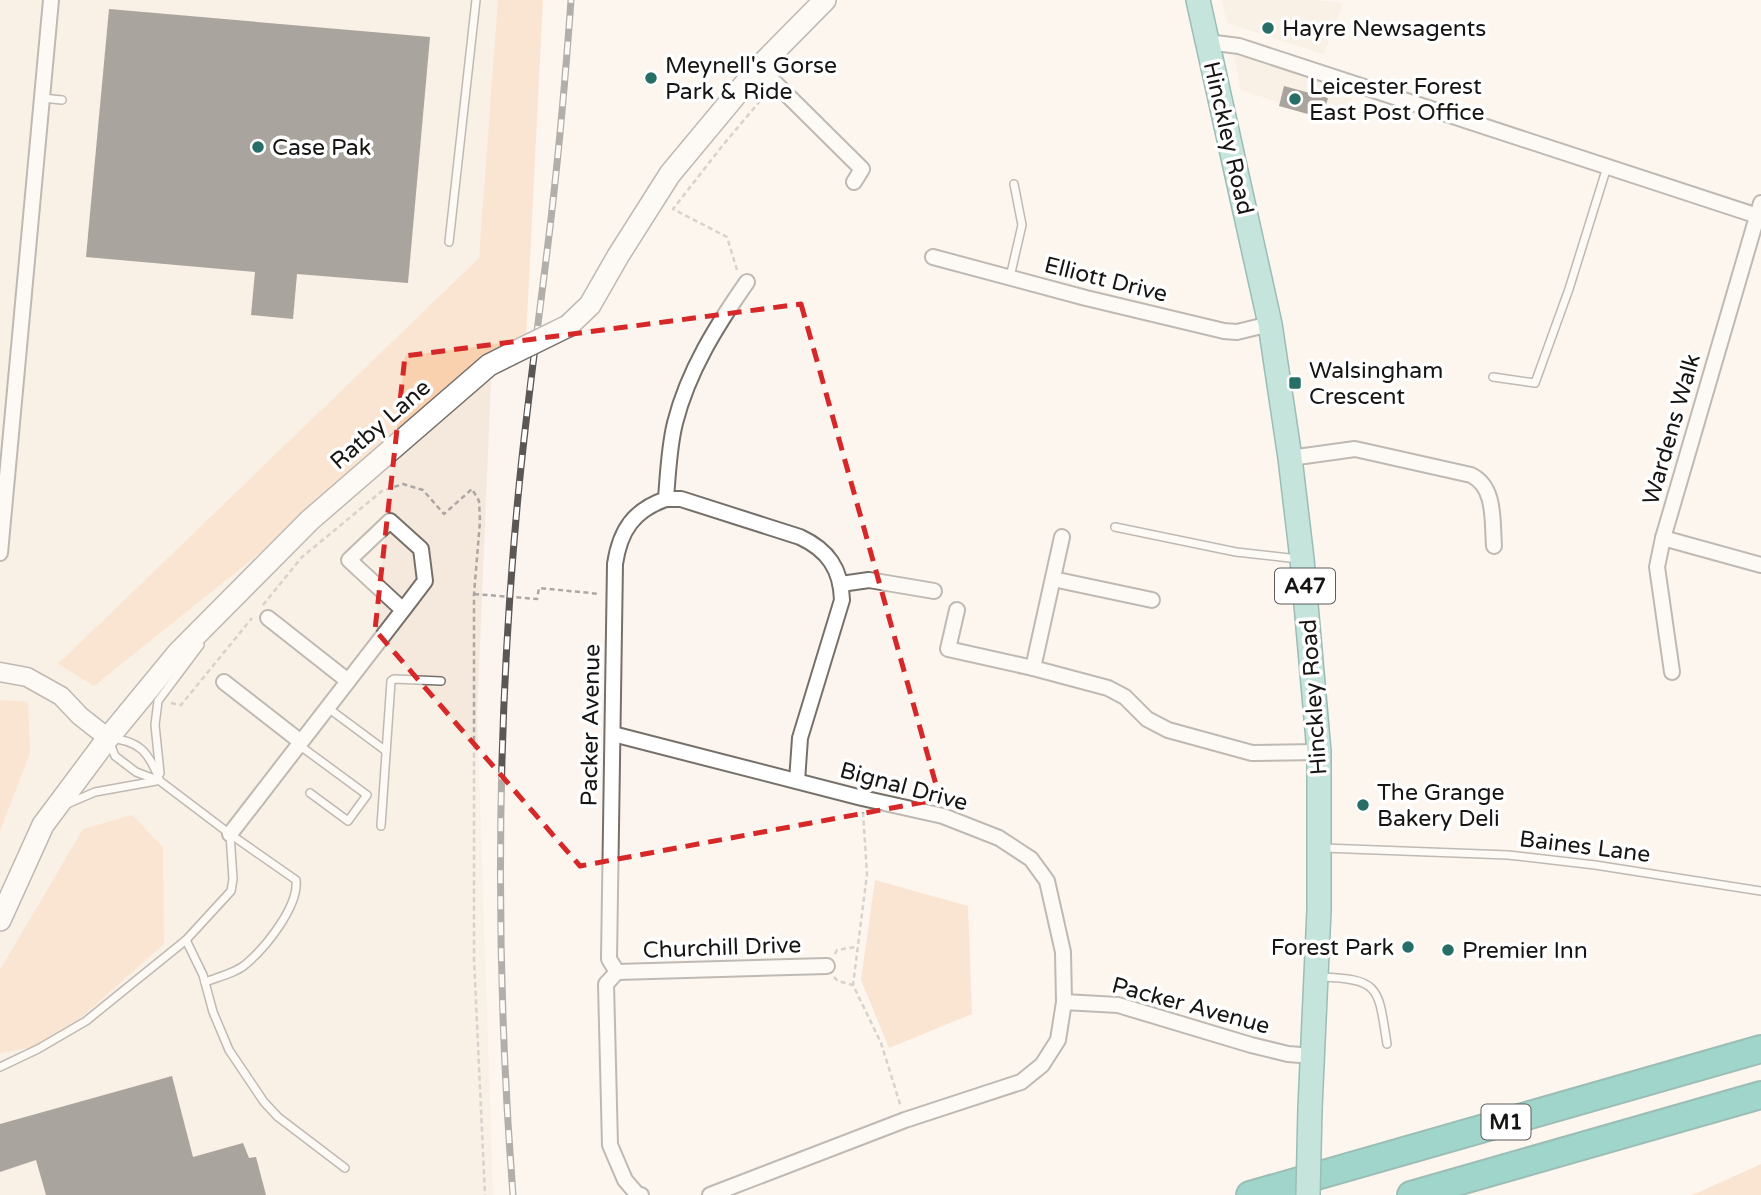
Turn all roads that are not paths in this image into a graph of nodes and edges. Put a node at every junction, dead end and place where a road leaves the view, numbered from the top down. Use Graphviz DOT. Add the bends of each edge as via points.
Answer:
graph roads {
  1 [pos="51,0"];
  2 [pos="476,0"];
  3 [pos="825,0"];
  4 [pos="1198,0"];
  5 [pos="1207,43"];
  6 [pos="760,67"];
  7 [pos="41,98"];
  8 [pos="62,100"];
  9 [pos="1607,167"];
  10 [pos="853,182"];
  11 [pos="1014,184"];
  12 [pos="1760,212"];
  13 [pos="449,242"];
  14 [pos="933,257"];
  15 [pos="1010,278"];
  16 [pos="747,282"];
  17 [pos="1270,324"];
  18 [pos="1493,377"];
  19 [pos="1290,458"];
  20 [pos="666,499"];
  21 [pos="1115,527"];
  22 [pos="1062,537"];
  23 [pos="1663,538"];
  24 [pos="1494,546"];
  25 [pos="0,552"];
  26 [pos="1302,559"];
  27 [pos="1761,565"];
  28 [pos="252,579"];
  29 [pos="1053,579"];
  30 [pos="841,584"];
  31 [pos="934,591"];
  32 [pos="1152,600"];
  33 [pos="403,610"];
  34 [pos="957,610"];
  35 [pos="268,618"];
  36 [pos="1033,668"];
  37 [pos="0,672"];
  38 [pos="1672,672"];
  39 [pos="348,681"];
  40 [pos="440,681"];
  41 [pos="225,682"];
  42 [pos="328,708"];
  43 [pos="613,734"];
  44 [pos="108,738"];
  45 [pos="300,744"];
  46 [pos="386,751"];
  47 [pos="1319,752"];
  48 [pos="160,781"];
  49 [pos="797,781"];
  50 [pos="310,793"];
  51 [pos="55,809"];
  52 [pos="381,826"];
  53 [pos="230,834"];
  54 [pos="1320,848"];
  55 [pos="1761,891"];
  56 [pos="0,920"];
  57 [pos="186,940"];
  58 [pos="827,966"];
  59 [pos="617,972"];
  60 [pos="1316,977"];
  61 [pos="205,982"];
  62 [pos="1064,1002"];
  63 [pos="1387,1044"];
  64 [pos="1761,1049"];
  65 [pos="1313,1056"];
  66 [pos="0,1067"];
  67 [pos="1761,1095"];
  68 [pos="345,1168"];
  69 [pos="641,1195"];
  70 [pos="710,1195"];
  71 [pos="1250,1195"];
  72 [pos="1308,1195"];
  73 [pos="1411,1195"];
  1 -- 7 [label="street"];
  2 -- 13 [label="lane"];
  3 -- 6 [label="main road, Ratby Lane"];
  4 -- 5 [label="main road, Hinckley Road / A47"];
  5 -- 9 [label="street" via="1239,46"];
  5 -- 17 [label="main road, Hinckley Road / A47"];
  6 -- 10 [label="street" via="862,169"];
  6 -- 28 [label="main road, Ratby Lane, bridge" via="670,174 590,305 568,326 489,365 331,502"];
  7 -- 8 [label="lane"];
  7 -- 25 [label="street"];
  9 -- 12 [label="street"];
  9 -- 18 [label="lane" via="1535,383"];
  11 -- 15 [label="lane" via="1022,225"];
  12 -- 23 [label="street, Wardens Walk"];
  14 -- 15 [label="street, Elliott Drive"];
  15 -- 17 [label="street, Elliott Drive" via="1224,331"];
  16 -- 20 [label="street" via="720,320 686,390 668,460"];
  17 -- 19 [label="main road, Hinckley Road / A47"];
  19 -- 24 [label="street" via="1355,449 1471,475 1489,494"];
  19 -- 26 [label="main road, Hinckley Road / A47"];
  20 -- 30 [label="street" via="681,499 814,543 835,566"];
  20 -- 43 [label="street, Packer Avenue" via="632,519 618,542"];
  21 -- 26 [label="lane" via="1236,552"];
  22 -- 29 [label="street"];
  23 -- 27 [label="street"];
  23 -- 38 [label="street, Wardens Walk" via="1657,567"];
  26 -- 47 [label="main road, Hinckley Road / A47"];
  28 -- 44 [label="main road, Ratby Lane" via="178,653"];
  28 -- 48 [label="lane" via="158,701 155,725"];
  29 -- 32 [label="street"];
  29 -- 36 [label="street"];
  30 -- 31 [label="street" via="869,580"];
  30 -- 49 [label="street" via="842,600 800,738"];
  33 -- 33 [label="street" via="349,560 390,521 421,549 425,581"];
  33 -- 39 [label="street"];
  34 -- 36 [label="street" via="948,649"];
  35 -- 39 [label="street"];
  36 -- 47 [label="street" via="1108,688 1168,730 1252,753"];
  37 -- 44 [label="street" via="27,677 61,696"];
  39 -- 42 [label="street"];
  40 -- 46 [label="lane" via="391,681"];
  41 -- 45 [label="street"];
  42 -- 45 [label="street"];
  42 -- 46 [label="lane"];
  43 -- 49 [label="street, Bignal Drive"];
  43 -- 59 [label="street, Packer Avenue" via="610,959"];
  44 -- 48 [label="lane" via="114,756 136,772"];
  44 -- 48 [label="lane" via="128,740 151,758"];
  44 -- 51 [label="main road, Ratby Lane"];
  45 -- 50 [label="lane" via="367,795 348,821"];
  45 -- 53 [label="street"];
  46 -- 52 [label="lane"];
  47 -- 54 [label="main road, Hinckley Road / A47"];
  48 -- 51 [label="lane" via="96,792"];
  48 -- 53 [label="lane"];
  49 -- 62 [label="street, Bignal Drive" via="943,816 999,838 1031,859 1047,881 1055,912 1063,952"];
  51 -- 56 [label="main road, Ratby Lane" via="43,824"];
  53 -- 57 [label="lane" via="231,891"];
  53 -- 61 [label="lane" via="296,880 297,888 294,903 245,966"];
  54 -- 55 [label="lane, Baines Lane" via="1508,855"];
  54 -- 60 [label="main road, Hinckley Road / A47"];
  57 -- 61 [label="lane"];
  57 -- 66 [label="lane" via="86,1021"];
  58 -- 59 [label="street, Churchill Drive"];
  59 -- 69 [label="street" via="606,984 610,1145 625,1180"];
  60 -- 63 [label="lane" via="1366,983 1380,1003"];
  60 -- 65 [label="main road, Hinckley Road / A47"];
  61 -- 68 [label="lane" via="229,1050 264,1102"];
  62 -- 65 [label="street, Packer Avenue" via="1118,1005 1251,1045"];
  62 -- 70 [label="street" via="1058,1040 1042,1065 1021,1082 905,1120"];
  64 -- 71 [label="highway, M1"];
  65 -- 72 [label="main road, Hinckley Road / A47, bridge"];
  67 -- 73 [label="highway, M1"];
}
